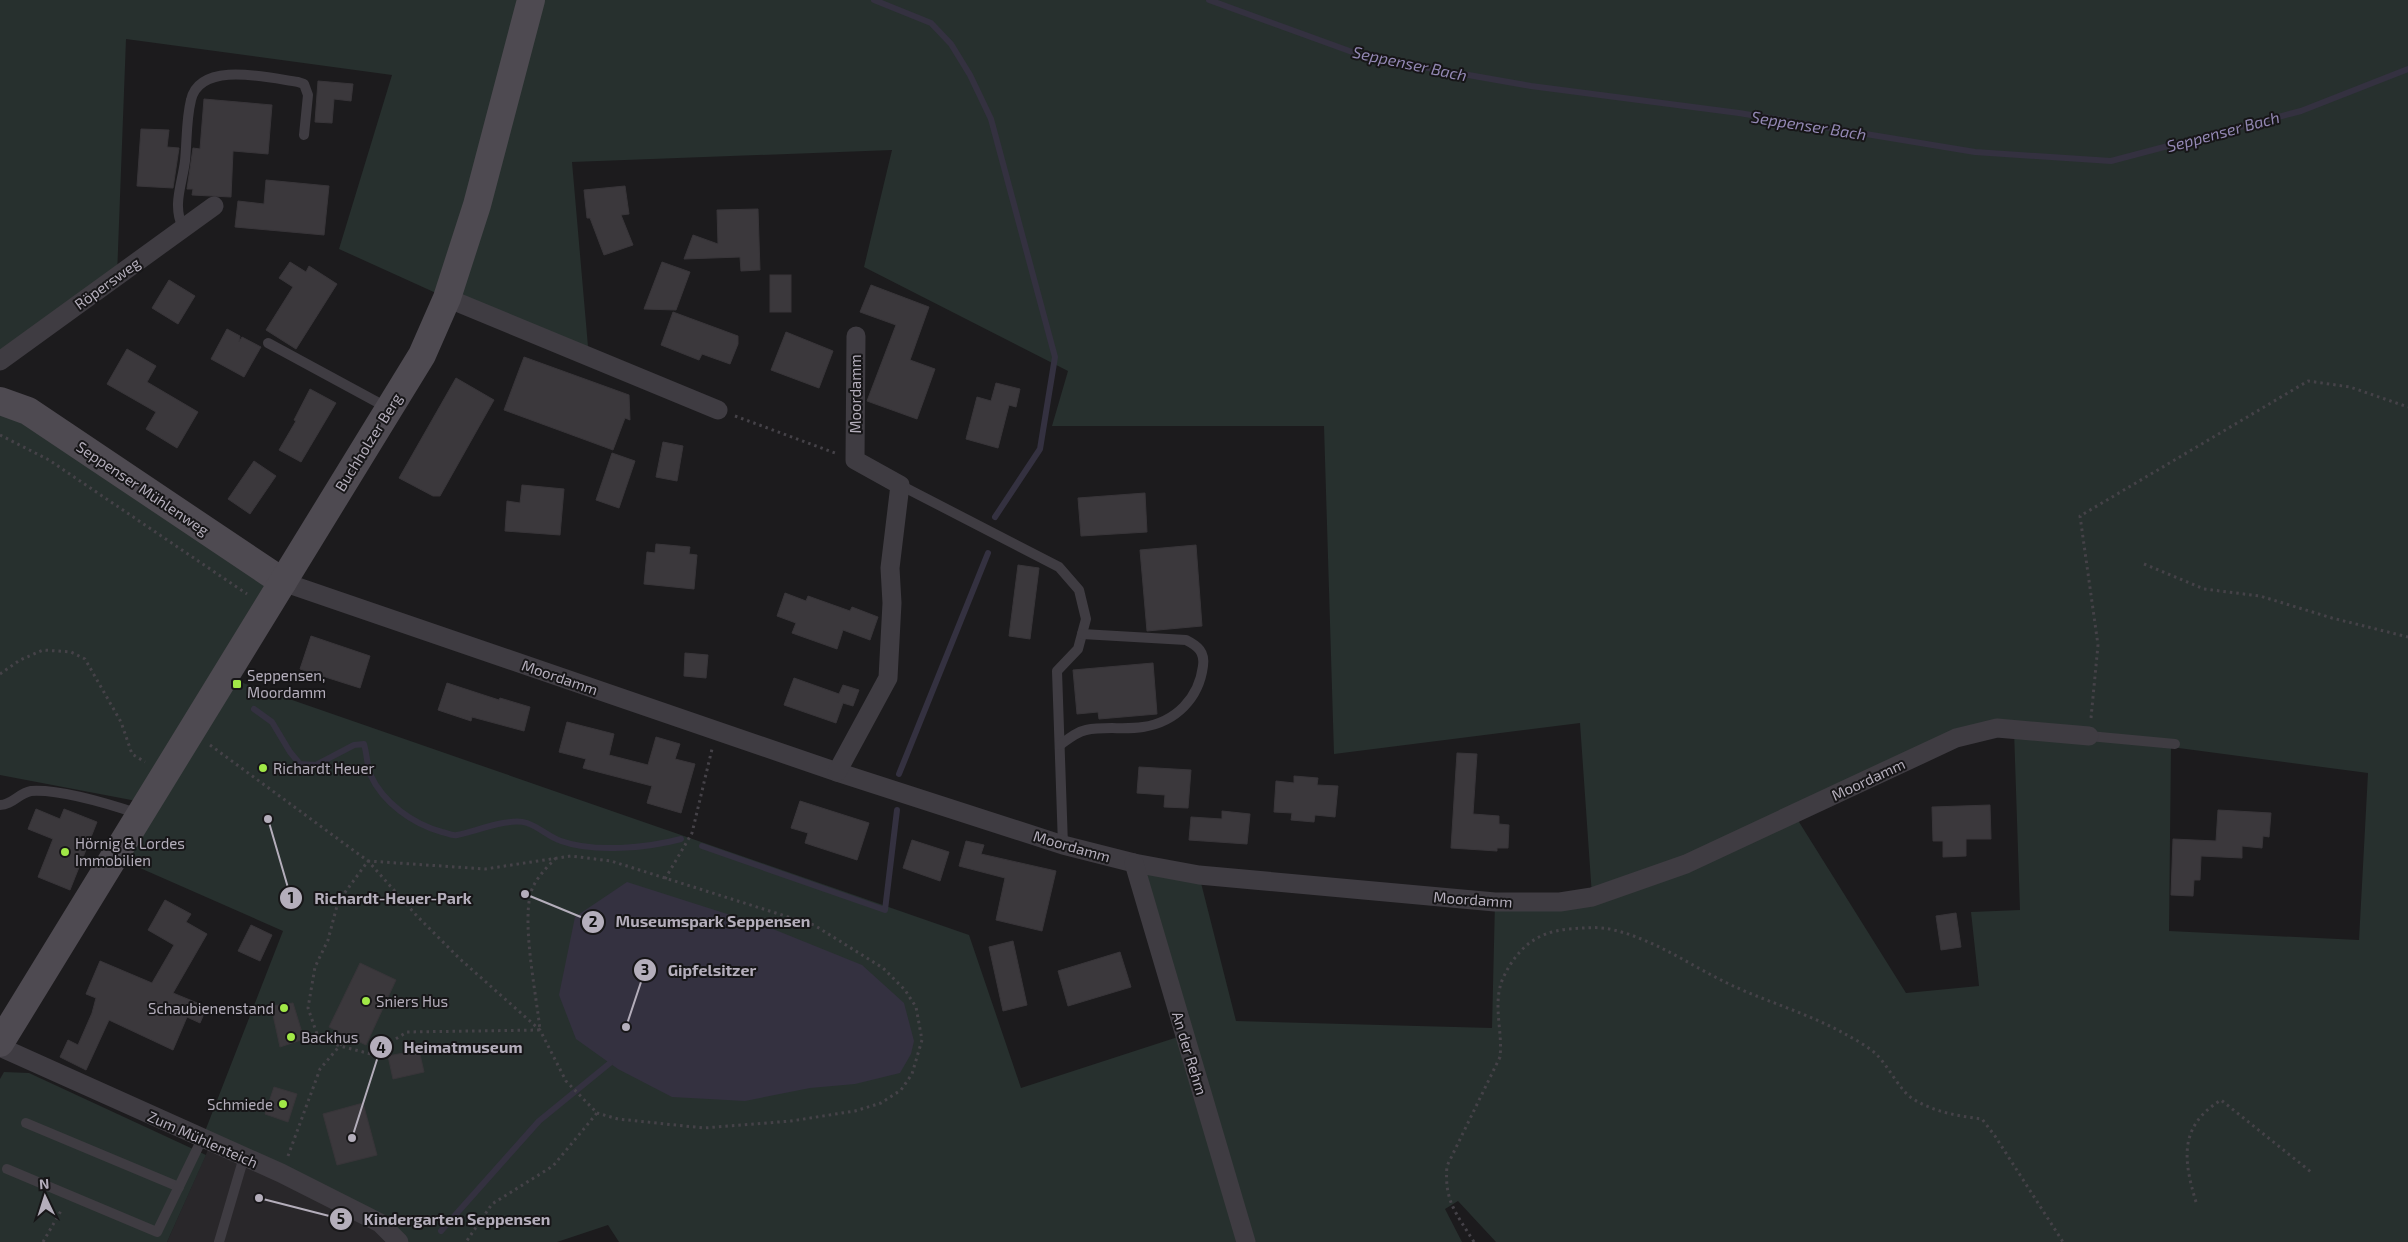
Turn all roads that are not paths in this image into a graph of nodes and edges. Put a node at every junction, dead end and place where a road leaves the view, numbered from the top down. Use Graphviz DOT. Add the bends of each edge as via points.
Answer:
graph roads {
  1 [pos="530,4"];
  2 [pos="304,135"];
  3 [pos="214,206"];
  4 [pos="183,228"];
  5 [pos="447,298"];
  6 [pos="856,336"];
  7 [pos="268,343"];
  8 [pos="0,361"];
  9 [pos="0,401"];
  10 [pos="389,408"];
  11 [pos="718,410"];
  12 [pos="900,485"];
  13 [pos="283,582"];
  14 [pos="1082,634"];
  15 [pos="2089,736"];
  16 [pos="2175,744"];
  17 [pos="1060,745"];
  18 [pos="837,772"];
  19 [pos="0,806"];
  20 [pos="140,815"];
  21 [pos="1062,845"];
  22 [pos="1134,863"];
  23 [pos="0,1045"];
  24 [pos="26,1124"];
  25 [pos="202,1138"];
  26 [pos="244,1157"];
  27 [pos="7,1169"];
  28 [pos="178,1187"];
  29 [pos="219,1242"];
  30 [pos="400,1242"];
  31 [pos="1246,1242"];
  1 -- 5 [label="main road, Buchholzer Berg" via="479,195"];
  2 -- 4 [label="lane" via="308,95 304,84 232,74 213,77 199,86 191,100 184,170 176,204"];
  3 -- 4 [label="street, Röpersweg"];
  4 -- 8 [label="street, Röpersweg"];
  5 -- 10 [label="main road, Buchholzer Berg" via="422,355"];
  5 -- 11 [label="street"];
  6 -- 12 [label="street, Moordamm" via="855,460"];
  7 -- 10 [label="lane"];
  9 -- 13 [label="main road, Seppenser Mühlenweg" via="28,411"];
  10 -- 13 [label="main road, Buchholzer Berg"];
  12 -- 14 [label="lane" via="1059,567 1079,590 1086,619"];
  12 -- 18 [label="street" via="890,568 892,603 888,678"];
  13 -- 18 [label="street, Moordamm"];
  13 -- 20 [label="main road, Buchholzer Berg"];
  14 -- 17 [label="lane" via="1078,649 1057,671"];
  14 -- 17 [label="lane" via="1186,640 1198,646 1203,664 1192,697 1183,709 1161,723 1084,730"];
  15 -- 16 [label="lane"];
  15 -- 22 [label="street, Moordamm" via="1998,728 1956,738 1686,864 1592,896 1560,902 1495,902 1199,875"];
  17 -- 21 [label="lane"];
  18 -- 21 [label="street, Moordamm"];
  19 -- 20 [label="lane" via="31,791 61,794"];
  20 -- 23 [label="main road, Buchholzer Berg"];
  21 -- 22 [label="street, Moordamm"];
  22 -- 31 [label="street, An der Rehm"];
  23 -- 25 [label="street, Zum Mühlenteich"];
  24 -- 28 [label="lane"];
  25 -- 26 [label="street, Zum Mühlenteich"];
  25 -- 28 [label="lane"];
  26 -- 29 [label="lane"];
  26 -- 30 [label="street, Zum Mühlenteich" via="380,1223"];
  27 -- 28 [label="lane" via="157,1232"];
}
